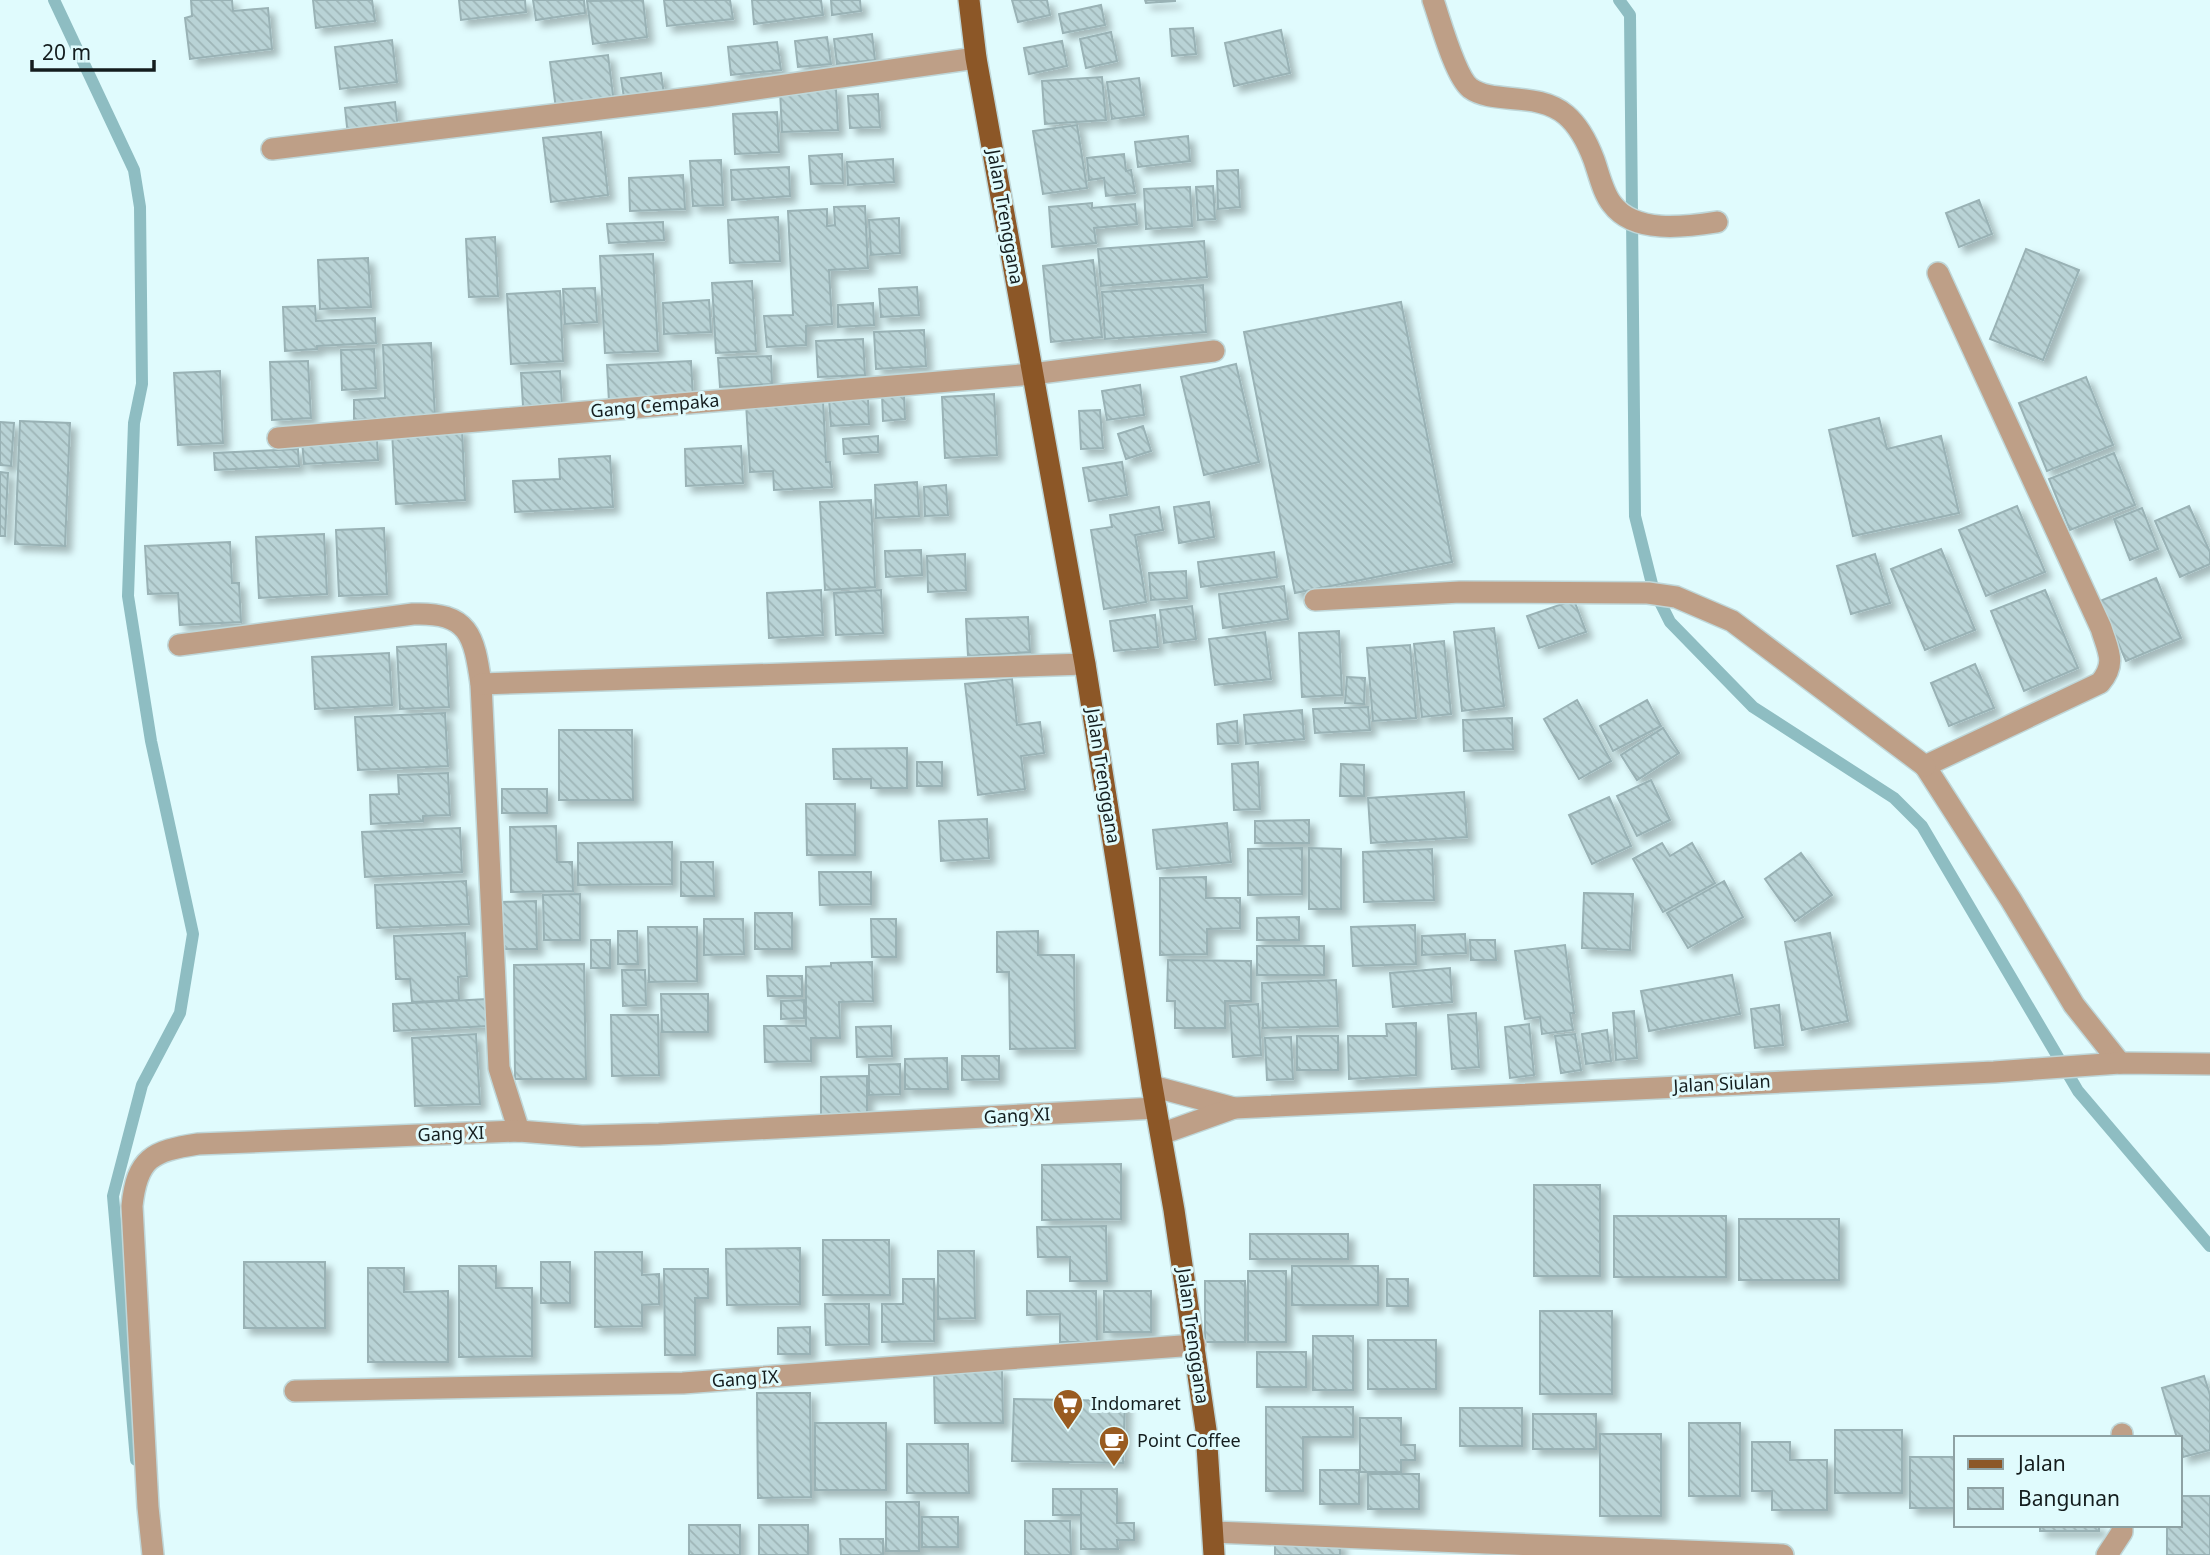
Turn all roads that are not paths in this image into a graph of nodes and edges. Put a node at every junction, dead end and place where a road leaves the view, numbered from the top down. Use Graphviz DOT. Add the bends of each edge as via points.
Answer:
graph roads {
  1 [pos="969,0"];
  2 [pos="1433,0"];
  3 [pos="976,58"];
  4 [pos="272,149"];
  5 [pos="1717,222"];
  6 [pos="1938,273"];
  7 [pos="1214,351"];
  8 [pos="1032,374"];
  9 [pos="278,438"];
  10 [pos="1315,600"];
  11 [pos="179,645"];
  12 [pos="1085,664"];
  13 [pos="481,684"];
  14 [pos="1925,766"];
  15 [pos="2120,1063"];
  16 [pos="2210,1064"];
  17 [pos="1152,1086"];
  18 [pos="1156,1108"];
  19 [pos="1234,1108"];
  20 [pos="519,1131"];
  21 [pos="1161,1134"];
  22 [pos="1195,1345"];
  23 [pos="295,1391"];
  24 [pos="2122,1527"];
  25 [pos="1213,1532"];
  26 [pos="153,1555"];
  27 [pos="1214,1555"];
  28 [pos="1783,1555"];
  29 [pos="2106,1555"];
  1 -- 3 [label="main road, Jalan Trenggana"];
  2 -- 5 [label="street" via="1459,73 1471,88 1552,105 1569,116 1587,143 1611,203 1624,217 1665,228"];
  3 -- 4 [label="street"];
  3 -- 8 [label="main road, Jalan Trenggana"];
  6 -- 14 [label="street" via="2101,628 2111,662 2100,683"];
  7 -- 8 [label="street, Gang Cempaka"];
  8 -- 9 [label="street, Gang Cempaka"];
  8 -- 12 [label="main road, Jalan Trenggana"];
  10 -- 14 [label="street" via="1460,592 1676,597 1732,621"];
  11 -- 13 [label="street" via="436,613 455,620 470,634"];
  12 -- 13 [label="street"];
  12 -- 17 [label="main road, Jalan Trenggana"];
  13 -- 20 [label="street" via="499,1068"];
  14 -- 15 [label="street" via="2074,1005"];
  15 -- 16 [label="street, Jalan Siulan"];
  15 -- 19 [label="street, Jalan Siulan"];
  17 -- 18 [label="main road, Jalan Trenggana"];
  17 -- 19 [label="street, Jalan Siulan"];
  18 -- 20 [label="street, Gang XI" via="659,1134 582,1136"];
  18 -- 21 [label="main road, Jalan Trenggana"];
  19 -- 21 [label="street, Jalan Siulan"];
  20 -- 26 [label="street, Gang XI" via="198,1144 150,1157 134,1187 132,1235"];
  21 -- 22 [label="main road, Jalan Trenggana"];
  22 -- 23 [label="street, Gang IX" via="683,1383"];
  22 -- 25 [label="main road, Jalan Trenggana"];
  24 -- 29 [label="street"];
  25 -- 27 [label="main road, Jalan Trenggana"];
  25 -- 28 [label="street"];
}
